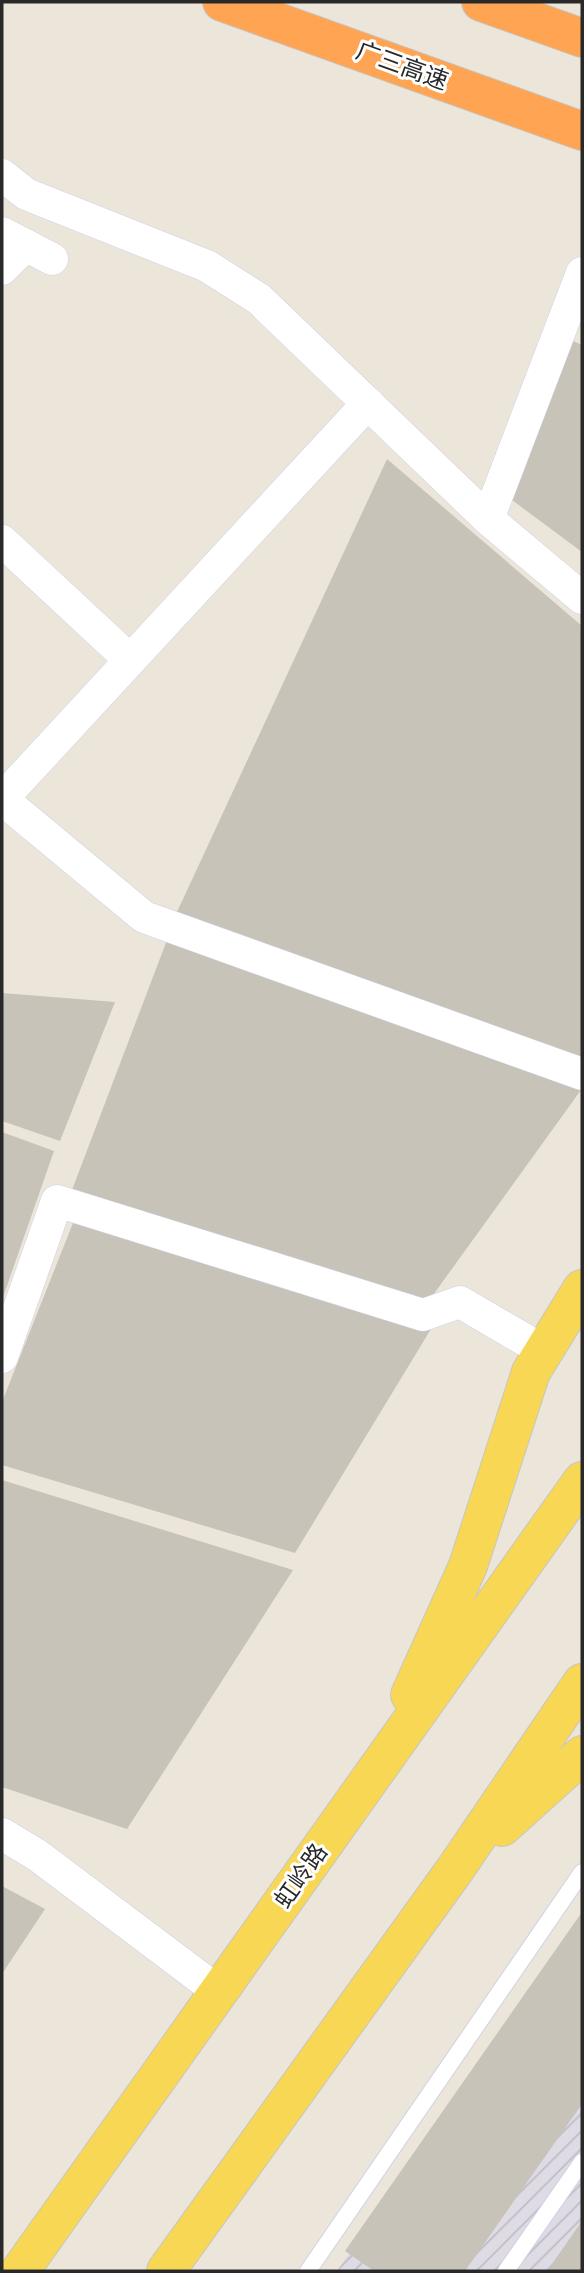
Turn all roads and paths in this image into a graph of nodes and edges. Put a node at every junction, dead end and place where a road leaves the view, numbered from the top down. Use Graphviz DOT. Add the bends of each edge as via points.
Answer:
graph roads {
  1 [pos="222,2"];
  2 [pos="481,2"];
  3 [pos="582,38"];
  4 [pos="582,131"];
  5 [pos="2,175"];
  6 [pos="27,245"];
  7 [pos="2,269"];
  8 [pos="582,273"];
  9 [pos="368,403"];
  10 [pos="488,519"];
  11 [pos="2,541"];
  12 [pos="582,598"];
  13 [pos="130,660"];
  14 [pos="2,799"];
  15 [pos="582,1074"];
  16 [pos="582,1289"];
  17 [pos="544,1351"];
  18 [pos="2,1357"];
  19 [pos="582,1481"];
  20 [pos="582,1683"];
  21 [pos="582,1755"];
  22 [pos="374,1774"];
  23 [pos="2,1834"];
  24 [pos="456,1868"];
  25 [pos="582,1872"];
  26 [pos="219,1992"];
  27 [pos="582,2162"];
  28 [pos="312,2270"];
  29 [pos="20,2271"];
  30 [pos="166,2271"];
  31 [pos="506,2271"];
  1 -- 4 [label="highway, 广三高速"];
  2 -- 3 [label="highway"];
  5 -- 9 [label="street" via="26,194 207,266 259,299"];
  6 -- 7 [label="street"];
  8 -- 10 [label="street"];
  9 -- 10 [label="street"];
  9 -- 13 [label="street"];
  10 -- 12 [label="street"];
  11 -- 13 [label="street"];
  13 -- 14 [label="street"];
  14 -- 15 [label="street" via="144,917"];
  16 -- 17 [label="main road"];
  17 -- 18 [label="street" via="460,1302 423,1315 57,1201"];
  17 -- 22 [label="main road" via="531,1372 468,1566"];
  19 -- 22 [label="main road, 虹岭路"];
  20 -- 24 [label="main road"];
  21 -- 24 [label="main road"];
  22 -- 26 [label="main road, 虹岭路"];
  23 -- 26 [label="street" via="37,1855"];
  24 -- 30 [label="main road"];
  25 -- 28 [label="lane"];
  26 -- 29 [label="main road, 虹岭路"];
  27 -- 31 [label="lane"];
}
